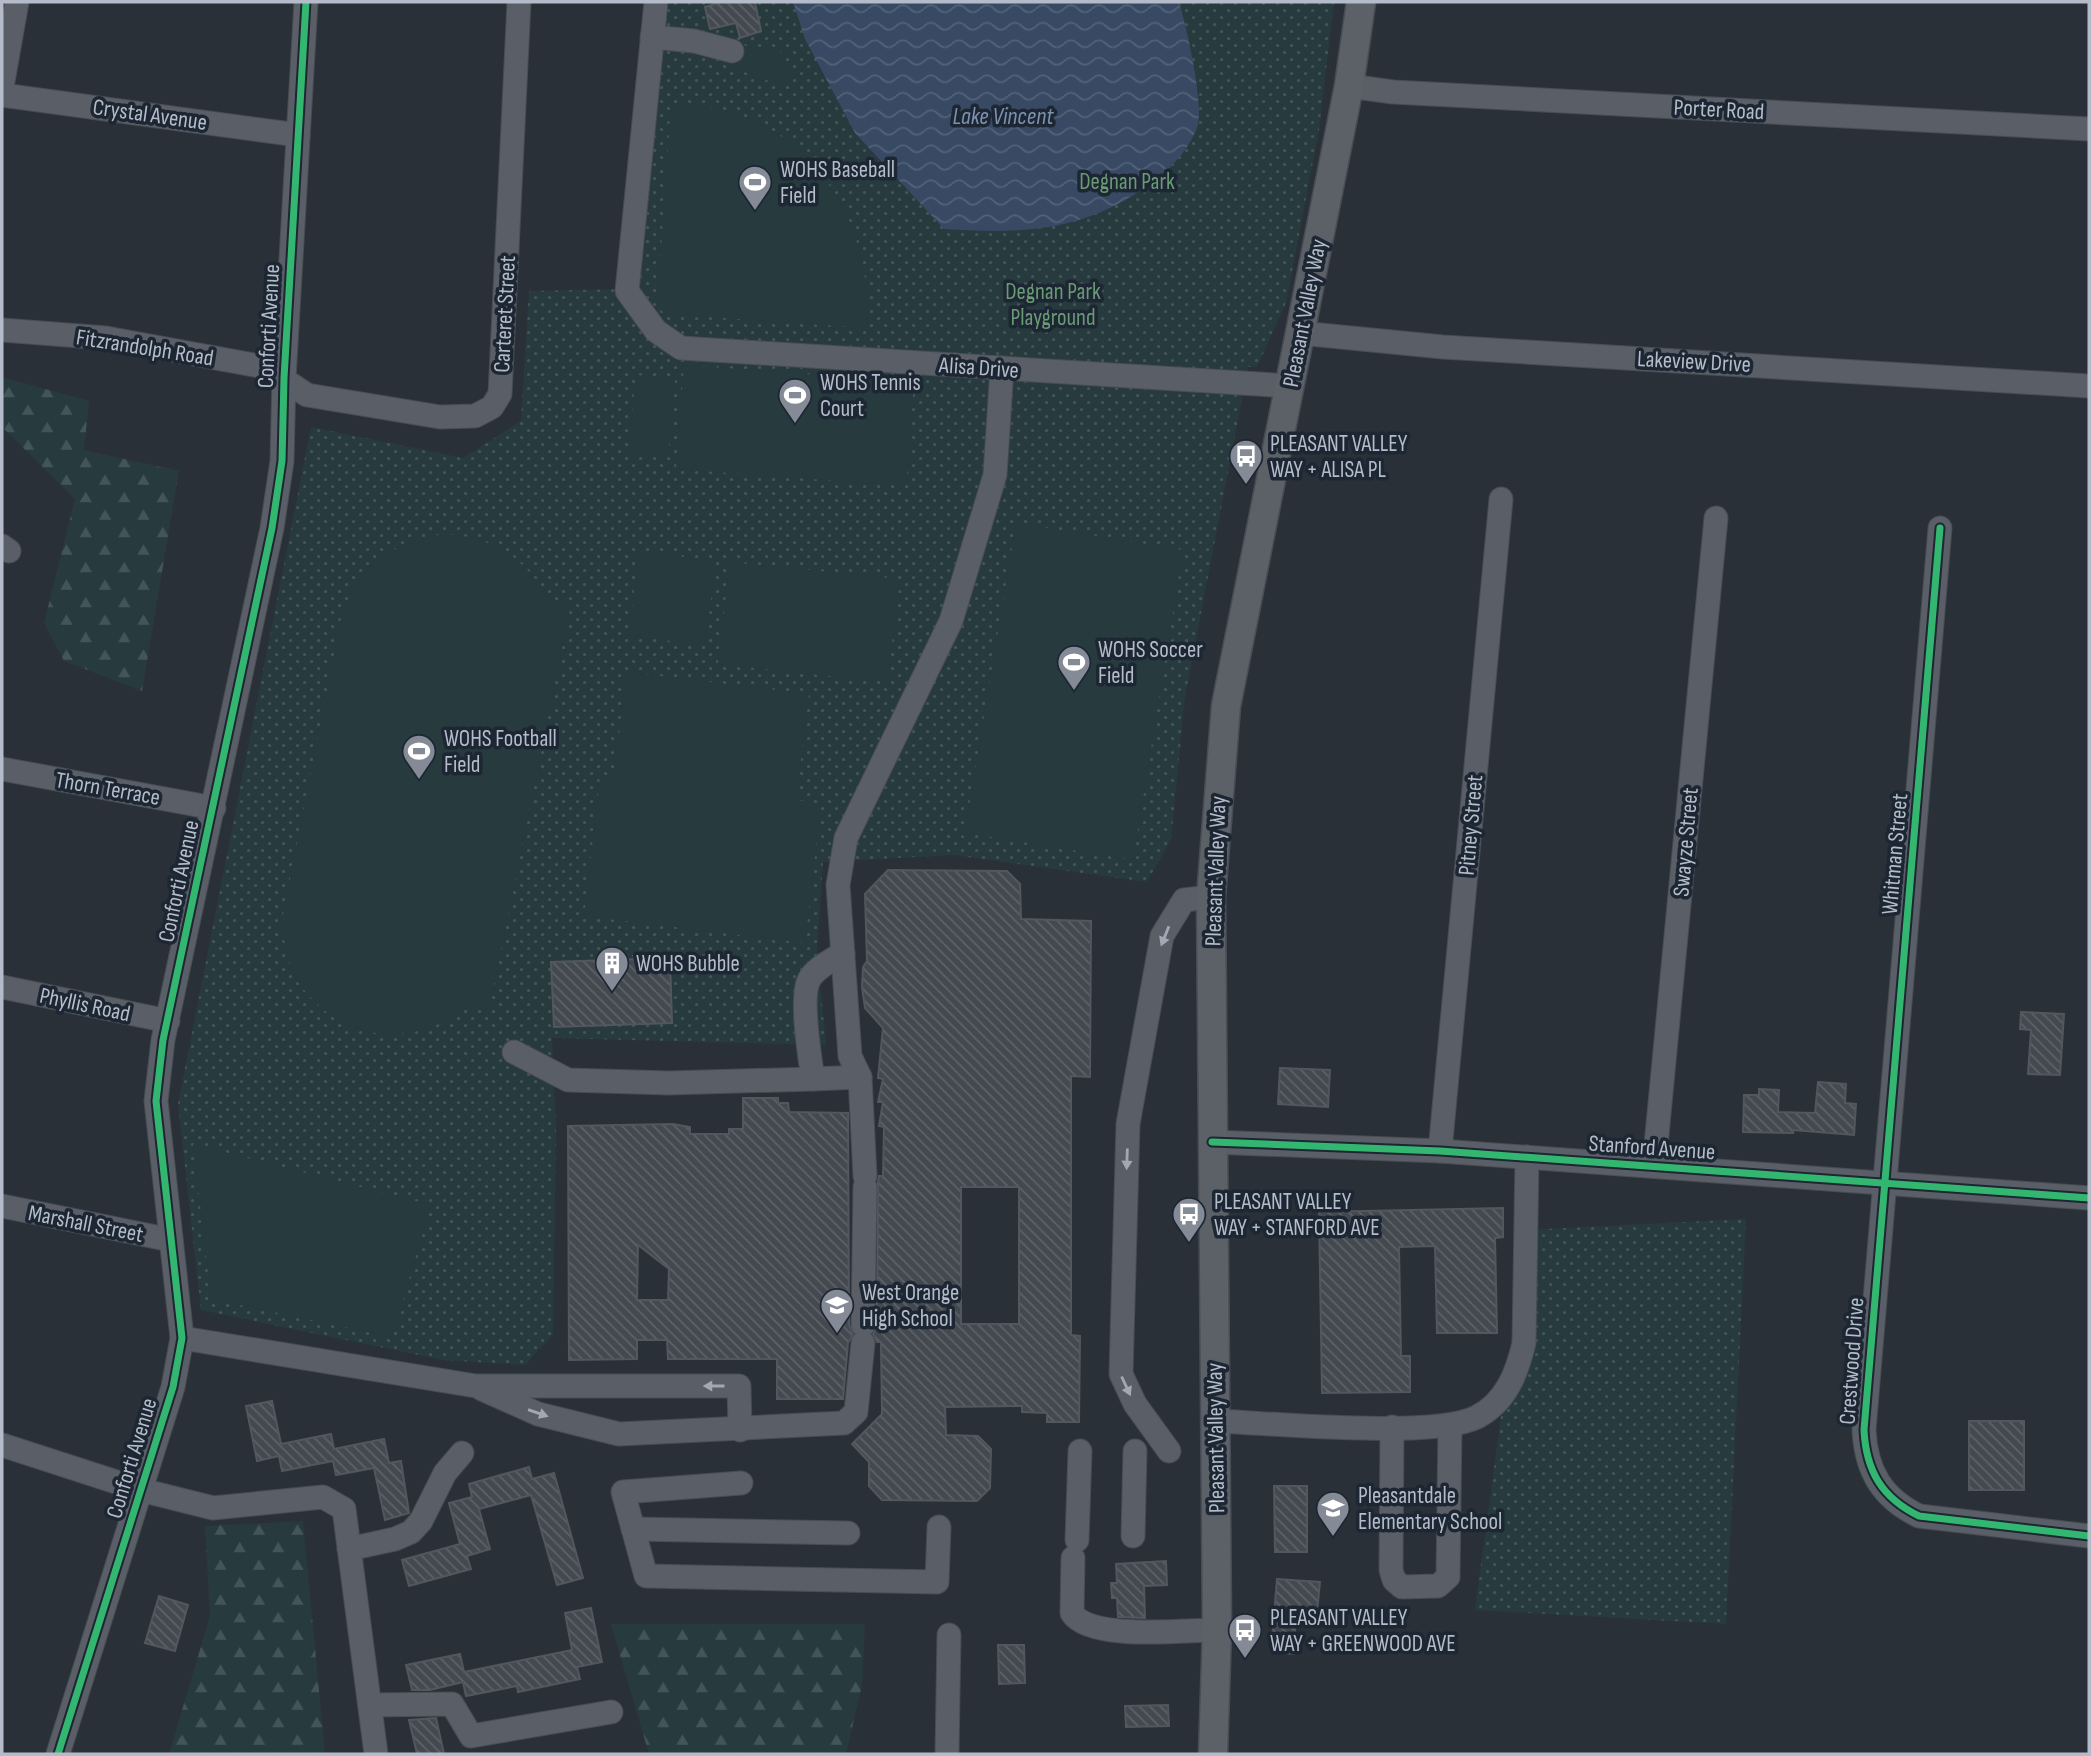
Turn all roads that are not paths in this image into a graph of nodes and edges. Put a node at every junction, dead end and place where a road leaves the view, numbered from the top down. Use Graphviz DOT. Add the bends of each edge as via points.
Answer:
graph roads {
  1 [pos="17,2"];
  2 [pos="306,2"];
  3 [pos="519,2"];
  4 [pos="656,2"];
  5 [pos="1361,2"];
  6 [pos="652,37"];
  7 [pos="732,51"];
  8 [pos="1349,86"];
  9 [pos="2,87"];
  10 [pos="2,95"];
  11 [pos="2089,129"];
  12 [pos="298,135"];
  13 [pos="2,330"];
  14 [pos="1300,334"];
  15 [pos="1002,368"];
  16 [pos="284,378"];
  17 [pos="1290,386"];
  18 [pos="2089,386"];
  19 [pos="1501,499"];
  20 [pos="1716,518"];
  21 [pos="1940,528"];
  22 [pos="2,769"];
  23 [pos="214,808"];
  24 [pos="1212,897"];
  25 [pos="843,953"];
  26 [pos="2,987"];
  27 [pos="168,1021"];
  28 [pos="514,1052"];
  29 [pos="860,1077"];
  30 [pos="813,1079"];
  31 [pos="1212,1142"];
  32 [pos="1440,1151"];
  33 [pos="1527,1157"];
  34 [pos="1654,1166"];
  35 [pos="1885,1183"];
  36 [pos="2089,1198"];
  37 [pos="2,1206"];
  38 [pos="171,1240"];
  39 [pos="182,1338"];
  40 [pos="476,1386"];
  41 [pos="1216,1421"];
  42 [pos="1450,1426"];
  43 [pos="1392,1427"];
  44 [pos="740,1430"];
  45 [pos="2,1445"];
  46 [pos="1080,1451"];
  47 [pos="1135,1451"];
  48 [pos="1169,1451"];
  49 [pos="462,1453"];
  50 [pos="741,1483"];
  51 [pos="141,1490"];
  52 [pos="939,1527"];
  53 [pos="633,1529"];
  54 [pos="848,1533"];
  55 [pos="1133,1536"];
  56 [pos="2089,1536"];
  57 [pos="349,1549"];
  58 [pos="1217,1630"];
  59 [pos="948,1635"];
  60 [pos="370,1705"];
  61 [pos="611,1712"];
  62 [pos="58,1754"];
  63 [pos="376,1754"];
  64 [pos="947,1754"];
  65 [pos="1213,1754"];
  1 -- 9 [label="street"];
  2 -- 12 [label="street, Conforti Avenue"];
  3 -- 16 [label="street, Carteret Street" via="500,394 492,407 475,416 440,417 307,395"];
  4 -- 6 [label="street"];
  5 -- 8 [label="main road, Pleasant Valley Way"];
  6 -- 7 [label="street" via="694,40"];
  6 -- 15 [label="street, Alisa Drive" via="627,291 656,331 681,348"];
  8 -- 11 [label="street, Porter Road"];
  8 -- 14 [label="main road, Pleasant Valley Way"];
  10 -- 12 [label="street, Crystal Avenue"];
  12 -- 16 [label="street, Conforti Avenue"];
  13 -- 16 [label="street, Fitzrandolph Road" via="106,338 265,367"];
  14 -- 17 [label="main road, Pleasant Valley Way"];
  14 -- 18 [label="street, Lakeview Drive"];
  15 -- 17 [label="street, Alisa Drive"];
  15 -- 25 [label="street" via="995,475 951,621 846,838 838,886"];
  16 -- 23 [label="street, Conforti Avenue" via="282,461 272,528"];
  17 -- 24 [label="main road, Pleasant Valley Way" via="1226,706"];
  19 -- 32 [label="street, Pitney Street"];
  20 -- 34 [label="street, Swayze Street"];
  21 -- 35 [label="street, Whitman Street"];
  22 -- 23 [label="street, Thorn Terrace"];
  23 -- 27 [label="street, Conforti Avenue"];
  24 -- 31 [label="main road, Pleasant Valley Way"];
  24 -- 48 [label="street, one-way" via="1184,900 1162,936 1128,1124 1121,1374 1135,1404"];
  25 -- 29 [label="street" via="850,1056"];
  25 -- 30 [label="street" via="814,972 807,983 807,1044"];
  26 -- 27 [label="street, Phyllis Road"];
  27 -- 38 [label="street, Conforti Avenue" via="156,1101"];
  28 -- 30 [label="street" via="568,1080"];
  29 -- 30 [label="street"];
  29 -- 44 [label="street" via="865,1181 863,1334 856,1412 844,1423"];
  31 -- 32 [label="street, Stanford Avenue"];
  31 -- 41 [label="main road, Pleasant Valley Way"];
  32 -- 33 [label="street, Stanford Avenue"];
  33 -- 34 [label="street, Stanford Avenue"];
  33 -- 42 [label="street" via="1524,1343 1518,1369 1492,1407"];
  34 -- 35 [label="street, Stanford Avenue"];
  35 -- 36 [label="street, Stanford Avenue"];
  35 -- 56 [label="street, Crestwood Drive" via="1864,1430 1865,1452 1878,1485 1896,1503 1919,1516"];
  37 -- 38 [label="street, Marshall Street"];
  38 -- 39 [label="street, Conforti Avenue"];
  39 -- 40 [label="street"];
  39 -- 51 [label="street, Conforti Avenue" via="173,1387"];
  40 -- 44 [label="street, one-way" via="538,1414 619,1434"];
  44 -- 40 [label="street, one-way" via="740,1386"];
  41 -- 43 [label="street"];
  41 -- 58 [label="main road, Pleasant Valley Way"];
  42 -- 43 [label="street"];
  42 -- 43 [label="street" via="1448,1577 1438,1586 1414,1587 1402,1587 1391,1570"];
  45 -- 51 [label="street"];
  46 -- 58 [label="street" via="1072,1614 1080,1623 1115,1631"];
  47 -- 55 [label="street"];
  49 -- 57 [label="street" via="411,1532"];
  50 -- 53 [label="street" via="623,1492"];
  51 -- 57 [label="street" via="213,1508 323,1497 344,1509"];
  51 -- 62 [label="street, Conforti Avenue"];
  52 -- 53 [label="street" via="937,1581 646,1576"];
  53 -- 54 [label="street"];
  57 -- 60 [label="street"];
  58 -- 65 [label="main road, Pleasant Valley Way"];
  59 -- 64 [label="street"];
  60 -- 61 [label="street" via="452,1704 471,1736"];
  60 -- 63 [label="street"];
}
